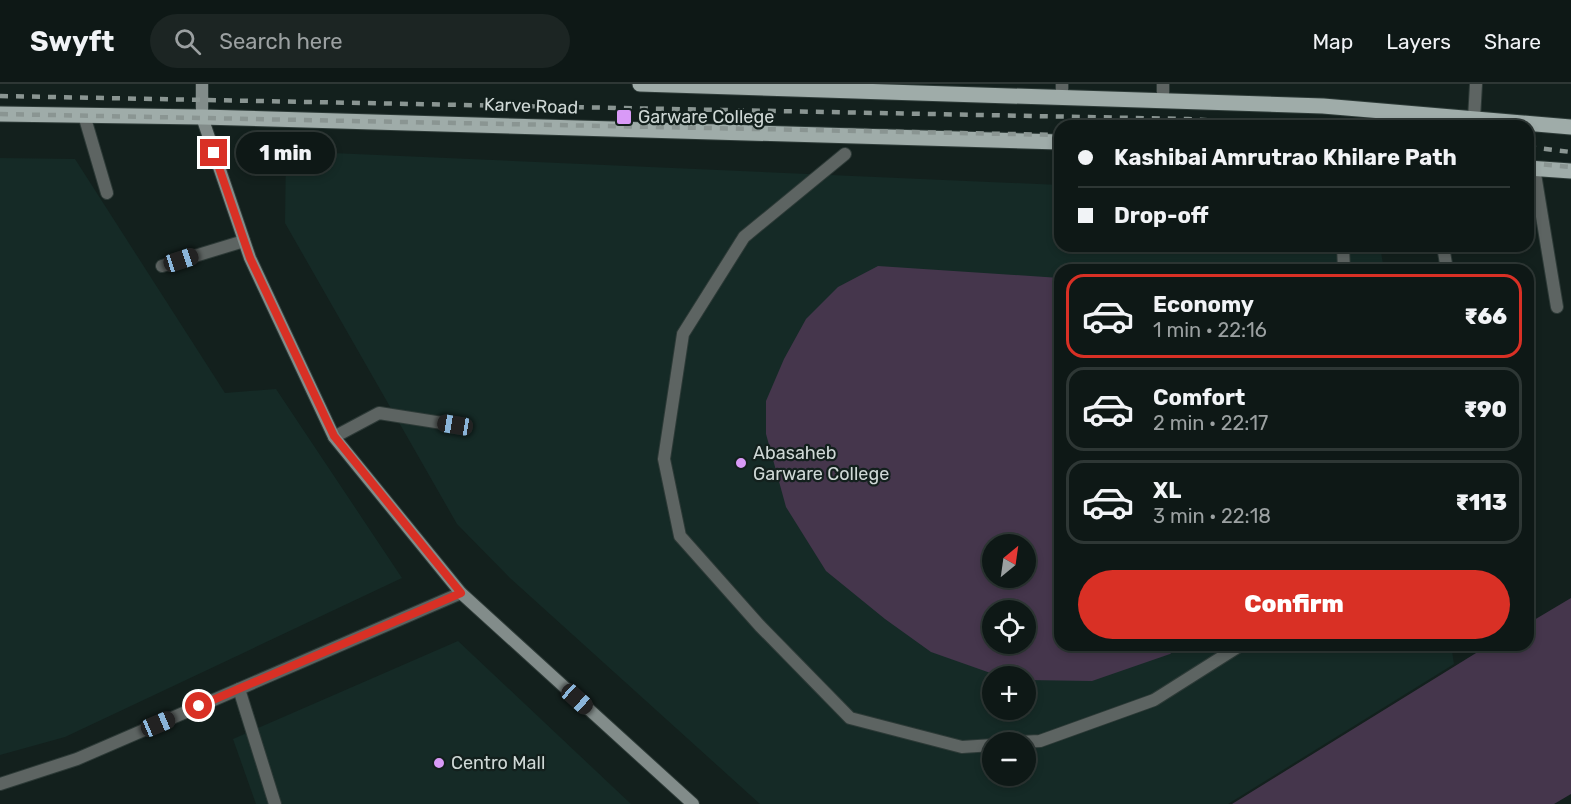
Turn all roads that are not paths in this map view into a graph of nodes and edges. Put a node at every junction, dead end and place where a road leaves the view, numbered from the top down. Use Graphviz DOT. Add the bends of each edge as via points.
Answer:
graph roads {
  1 [pos="202,84"];
  2 [pos="640,84"];
  3 [pos="1164,84"];
  4 [pos="1476,84"];
  5 [pos="704,85"];
  6 [pos="874,88"];
  7 [pos="1062,91"];
  8 [pos="1163,101"];
  9 [pos="0,114"];
  10 [pos="84,115"];
  11 [pos="202,117"];
  12 [pos="1474,119"];
  13 [pos="1486,120"];
  14 [pos="1534,124"];
  15 [pos="1571,127"];
  16 [pos="1054,142"];
  17 [pos="845,154"];
  18 [pos="1534,168"];
  19 [pos="1571,171"];
  20 [pos="1534,184"];
  21 [pos="107,193"];
  22 [pos="244,240"];
  23 [pos="162,266"];
  24 [pos="1557,307"];
  25 [pos="455,425"];
  26 [pos="334,436"];
  27 [pos="461,593"];
  28 [pos="1232,651"];
  29 [pos="239,689"];
  30 [pos="1036,741"];
  31 [pos="982,745"];
  32 [pos="0,784"];
  33 [pos="275,804"];
  34 [pos="693,804"];
  1 -- 11 [label="main road"];
  2 -- 5 [label="main road"];
  3 -- 8 [label="street"];
  4 -- 12 [label="street"];
  5 -- 6 [label="main road"];
  6 -- 7 [label="main road"];
  7 -- 8 [label="main road"];
  8 -- 12 [label="main road" via="1323,106"];
  9 -- 10 [label="main road, Karve Road"];
  10 -- 11 [label="main road, Karve Road"];
  10 -- 21 [label="street"];
  11 -- 16 [label="main road, Karve Road"];
  11 -- 22 [label="main road"];
  12 -- 13 [label="main road"];
  14 -- 15 [label="main road"];
  17 -- 31 [label="street" via="744,237 683,334 664,459 680,536 850,718 962,747"];
  18 -- 19 [label="main road"];
  20 -- 24 [label="street"];
  22 -- 23 [label="street"];
  22 -- 26 [label="main road"];
  25 -- 26 [label="street" via="379,413"];
  26 -- 27 [label="main road"];
  27 -- 29 [label="street"];
  27 -- 34 [label="main road"];
  28 -- 30 [label="street" via="1154,700"];
  29 -- 32 [label="street" via="77,759"];
  29 -- 33 [label="street"];
}
